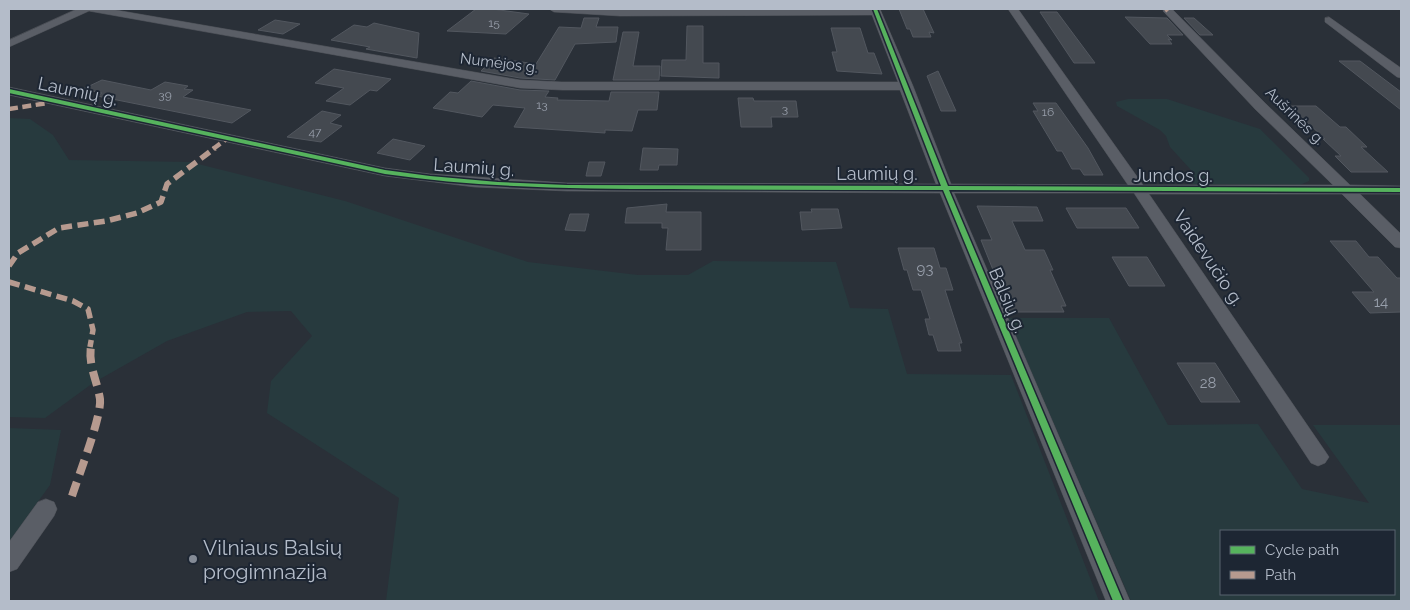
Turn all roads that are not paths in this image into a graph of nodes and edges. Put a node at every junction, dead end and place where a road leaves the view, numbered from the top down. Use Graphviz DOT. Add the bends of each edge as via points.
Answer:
graph roads {
  1 [pos="85,9"];
  2 [pos="93,9"];
  3 [pos="554,9"];
  4 [pos="1013,9"];
  5 [pos="876,11"];
  6 [pos="1168,11"];
  7 [pos="1329,20"];
  8 [pos="9,44"];
  9 [pos="1401,74"];
  10 [pos="907,86"];
  11 [pos="9,91"];
  12 [pos="945,188"];
  13 [pos="1140,190"];
  14 [pos="1348,190"];
  15 [pos="1401,190"];
  16 [pos="1401,243"];
  17 [pos="1318,457"];
  18 [pos="46,508"];
  19 [pos="9,561"];
  20 [pos="1118,601"];
  1 -- 8 [label="street"];
  2 -- 10 [label="street, Numėjos g." via="520,84"];
  3 -- 5 [label="street" via="620,13"];
  4 -- 13 [label="street, Vaidevučio g."];
  5 -- 10 [label="street, Balsių g."];
  6 -- 14 [label="street, Aušrinės g."];
  7 -- 9 [label="street"];
  10 -- 12 [label="street, Balsių g."];
  11 -- 12 [label="street, Laumių g." via="385,172 437,180 567,187"];
  12 -- 13 [label="street, Jundos g."];
  12 -- 20 [label="street, Balsių g."];
  13 -- 14 [label="street, Jundos g."];
  13 -- 17 [label="street, Vaidevučio g."];
  14 -- 15 [label="street, Jundos g."];
  14 -- 16 [label="street, Aušrinės g."];
  18 -- 19 [label="street"];
}
